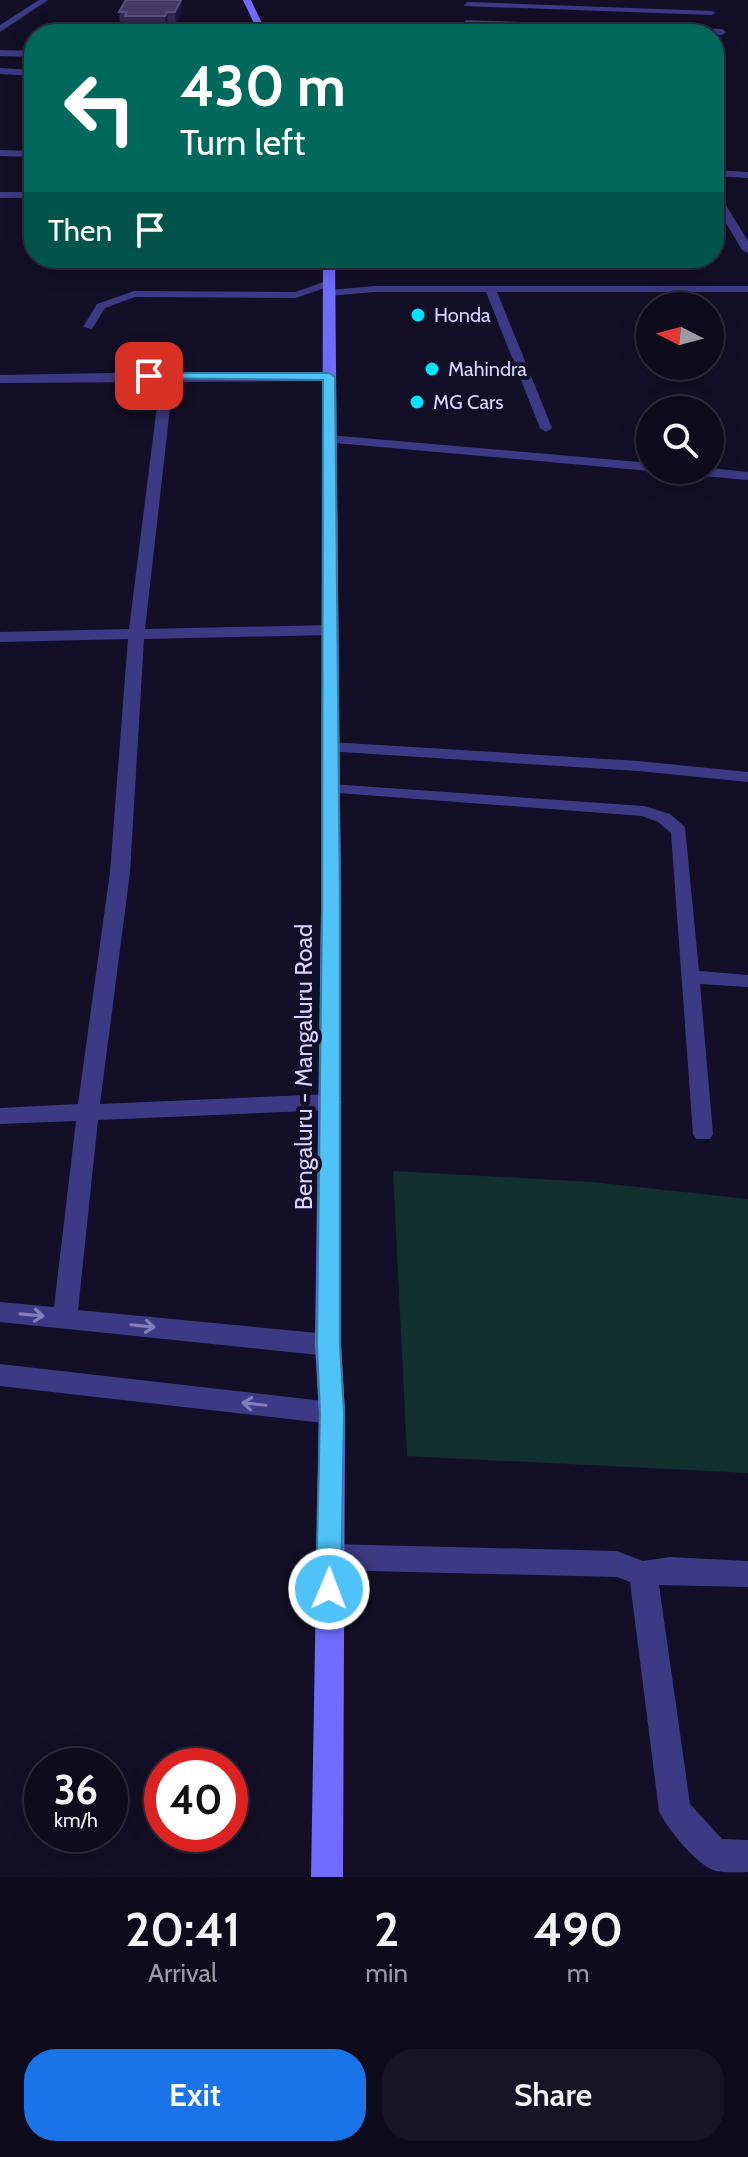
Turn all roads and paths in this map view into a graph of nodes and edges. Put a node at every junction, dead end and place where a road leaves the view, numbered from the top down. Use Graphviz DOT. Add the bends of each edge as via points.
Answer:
graph roads {
  1 [pos="44,0"];
  2 [pos="247,0"];
  3 [pos="468,2"];
  4 [pos="712,13"];
  5 [pos="466,22"];
  6 [pos="258,24"];
  7 [pos="517,24"];
  8 [pos="0,29"];
  9 [pos="0,53"];
  10 [pos="24,54"];
  11 [pos="0,71"];
  12 [pos="24,72"];
  13 [pos="0,153"];
  14 [pos="24,154"];
  15 [pos="724,174"];
  16 [pos="748,175"];
  17 [pos="0,195"];
  18 [pos="24,195"];
  19 [pos="724,210"];
  20 [pos="748,250"];
  21 [pos="329,268"];
  22 [pos="329,288"];
  23 [pos="748,289"];
  24 [pos="491,291"];
  25 [pos="88,327"];
  26 [pos="167,376"];
  27 [pos="329,377"];
  28 [pos="0,379"];
  29 [pos="546,428"];
  30 [pos="329,439"];
  31 [pos="636,466"];
  32 [pos="724,474"];
  33 [pos="748,476"];
  34 [pos="330,630"];
  35 [pos="136,635"];
  36 [pos="0,637"];
  37 [pos="331,747"];
  38 [pos="748,777"];
  39 [pos="331,789"];
  40 [pos="691,977"];
  41 [pos="748,981"];
  42 [pos="331,1102"];
  43 [pos="88,1112"];
  44 [pos="0,1116"];
  45 [pos="703,1134"];
  46 [pos="0,1312"];
  47 [pos="65,1318"];
  48 [pos="328,1345"];
  49 [pos="0,1375"];
  50 [pos="332,1413"];
  51 [pos="329,1557"];
  52 [pos="643,1574"];
  53 [pos="748,1574"];
  54 [pos="748,1856"];
  55 [pos="327,1877"];
  1 -- 8 [label="street"];
  2 -- 6 [label="street"];
  3 -- 4 [label="street"];
  3 -- 5 [label="street"];
  5 -- 7 [label="street"];
  9 -- 10 [label="street"];
  11 -- 12 [label="street"];
  13 -- 14 [label="lane"];
  15 -- 16 [label="street"];
  17 -- 18 [label="lane"];
  19 -- 20 [label="street"];
  21 -- 22 [label="street, Bengaluru - Mangaluru Road"];
  22 -- 24 [label="lane"];
  22 -- 25 [label="lane" via="296,295 134,294 101,306"];
  22 -- 27 [label="street, Bengaluru - Mangaluru Road"];
  23 -- 24 [label="lane"];
  24 -- 29 [label="lane"];
  26 -- 27 [label="street"];
  26 -- 28 [label="street"];
  26 -- 35 [label="street"];
  27 -- 30 [label="street, Bengaluru - Mangaluru Road"];
  30 -- 31 [label="street"];
  30 -- 34 [label="street, Bengaluru - Mangaluru Road"];
  32 -- 33 [label="street"];
  34 -- 35 [label="street"];
  34 -- 37 [label="street, Bengaluru - Mangaluru Road"];
  35 -- 36 [label="street"];
  35 -- 43 [label="street" via="120,872"];
  37 -- 38 [label="street"];
  37 -- 39 [label="street, Bengaluru - Mangaluru Road"];
  39 -- 40 [label="lane" via="644,811 664,818 679,831"];
  39 -- 42 [label="street, Bengaluru - Mangaluru Road"];
  40 -- 41 [label="lane"];
  40 -- 45 [label="lane"];
  42 -- 43 [label="street"];
  42 -- 48 [label="street, Bengaluru - Mangaluru Road"];
  43 -- 44 [label="street"];
  43 -- 47 [label="street"];
  46 -- 47 [label="street, one-way"];
  47 -- 48 [label="street, one-way"];
  48 -- 50 [label="street, Bengaluru - Mangaluru Road"];
  50 -- 49 [label="street, one-way"];
  50 -- 51 [label="street, Bengaluru - Mangaluru Road"];
  51 -- 52 [label="street" via="617,1564"];
  51 -- 55 [label="street, Bengaluru - Mangaluru Road"];
  52 -- 53 [label="street"];
  52 -- 54 [label="street" via="675,1811 715,1855"];
}
